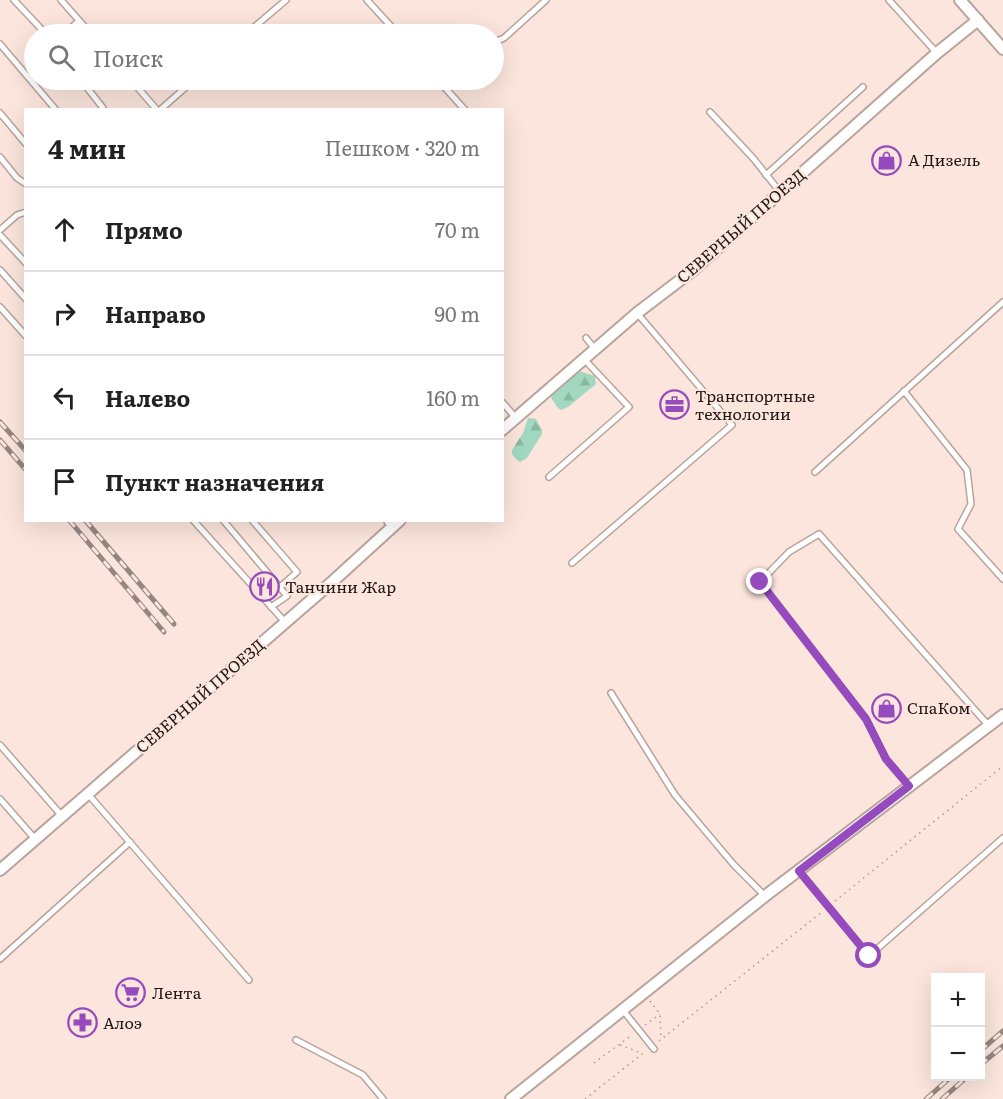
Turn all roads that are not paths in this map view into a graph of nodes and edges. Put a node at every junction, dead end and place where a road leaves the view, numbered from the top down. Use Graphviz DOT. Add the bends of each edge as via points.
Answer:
graph roads {
  1 [pos="14,0"];
  2 [pos="61,0"];
  3 [pos="286,0"];
  4 [pos="367,0"];
  5 [pos="546,0"];
  6 [pos="890,0"];
  7 [pos="960,0"];
  8 [pos="978,20"];
  9 [pos="79,21"];
  10 [pos="37,24"];
  11 [pos="76,24"];
  12 [pos="82,24"];
  13 [pos="258,24"];
  14 [pos="389,24"];
  15 [pos="504,38"];
  16 [pos="0,44"];
  17 [pos="1003,49"];
  18 [pos="937,53"];
  19 [pos="24,72"];
  20 [pos="864,87"];
  21 [pos="39,90"];
  22 [pos="89,90"];
  23 [pos="139,90"];
  24 [pos="182,90"];
  25 [pos="447,90"];
  26 [pos="54,108"];
  27 [pos="103,108"];
  28 [pos="156,108"];
  29 [pos="160,108"];
  30 [pos="463,108"];
  31 [pos="710,112"];
  32 [pos="0,113"];
  33 [pos="24,142"];
  34 [pos="0,158"];
  35 [pos="766,175"];
  36 [pos="24,183"];
  37 [pos="781,192"];
  38 [pos="24,213"];
  39 [pos="0,230"];
  40 [pos="0,235"];
  41 [pos="24,261"];
  42 [pos="0,270"];
  43 [pos="24,296"];
  44 [pos="1003,302"];
  45 [pos="0,307"];
  46 [pos="637,313"];
  47 [pos="24,334"];
  48 [pos="585,338"];
  49 [pos="595,349"];
  50 [pos="584,359"];
  51 [pos="904,392"];
  52 [pos="504,404"];
  53 [pos="516,418"];
  54 [pos="504,428"];
  55 [pos="815,471"];
  56 [pos="549,477"];
  57 [pos="195,522"];
  58 [pos="225,522"];
  59 [pos="254,522"];
  60 [pos="393,523"];
  61 [pos="572,563"];
  62 [pos="1003,579"];
  63 [pos="280,587"];
  64 [pos="271,607"];
  65 [pos="285,622"];
  66 [pos="611,693"];
  67 [pos="1003,715"];
  68 [pos="989,726"];
  69 [pos="0,745"];
  70 [pos="909,786"];
  71 [pos="88,794"];
  72 [pos="0,799"];
  73 [pos="62,816"];
  74 [pos="1003,838"];
  75 [pos="35,839"];
  76 [pos="130,842"];
  77 [pos="0,870"];
  78 [pos="799,871"];
  79 [pos="765,896"];
  80 [pos="0,959"];
  81 [pos="249,980"];
  82 [pos="622,1010"];
  83 [pos="296,1040"];
  84 [pos="653,1048"];
  85 [pos="383,1099"];
  86 [pos="511,1099"];
  1 -- 10 [label="lane"];
  2 -- 9 [label="lane"];
  3 -- 13 [label="lane"];
  4 -- 14 [label="lane"];
  5 -- 15 [label="lane"];
  6 -- 18 [label="lane"];
  7 -- 8 [label="street"];
  8 -- 17 [label="street"];
  8 -- 18 [label="street, СЕВЕРНЫЙ ПРОЕЗД"];
  9 -- 11 [label="lane"];
  9 -- 12 [label="lane"];
  16 -- 19 [label="lane"];
  18 -- 37 [label="street, СЕВЕРНЫЙ ПРОЕЗД"];
  20 -- 35 [label="lane"];
  21 -- 26 [label="lane"];
  22 -- 27 [label="lane"];
  23 -- 28 [label="lane"];
  24 -- 29 [label="lane"];
  25 -- 30 [label="lane"];
  31 -- 35 [label="lane"];
  32 -- 33 [label="lane"];
  34 -- 36 [label="lane"];
  35 -- 37 [label="lane"];
  37 -- 46 [label="street, СЕВЕРНЫЙ ПРОЕЗД" via="692,271"];
  38 -- 39 [label="lane"];
  40 -- 41 [label="lane"];
  42 -- 43 [label="lane"];
  44 -- 51 [label="lane"];
  45 -- 47 [label="lane"];
  46 -- 49 [label="street, СЕВЕРНЫЙ ПРОЕЗД"];
  46 -- 61 [label="lane" via="732,425"];
  48 -- 49 [label="lane"];
  49 -- 50 [label="street, СЕВЕРНЫЙ ПРОЕЗД"];
  50 -- 53 [label="street, СЕВЕРНЫЙ ПРОЕЗД"];
  50 -- 56 [label="lane" via="629,407"];
  51 -- 55 [label="lane"];
  51 -- 62 [label="lane" via="967,470 971,504 958,530"];
  52 -- 53 [label="lane"];
  53 -- 54 [label="street, СЕВЕРНЫЙ ПРОЕЗД"];
  57 -- 64 [label="lane"];
  58 -- 63 [label="lane"];
  59 -- 63 [label="lane" via="297,572"];
  60 -- 65 [label="street, СЕВЕРНЫЙ ПРОЕЗД"];
  63 -- 64 [label="lane" via="287,596"];
  64 -- 65 [label="lane"];
  65 -- 71 [label="street, СЕВЕРНЫЙ ПРОЕЗД"];
  66 -- 79 [label="lane" via="675,795"];
  67 -- 68 [label="street"];
  68 -- 70 [label="street"];
  68 -- 70 [label="lane" via="819,534 789,552 760,582 866,719 886,759"];
  69 -- 73 [label="lane"];
  70 -- 78 [label="street"];
  71 -- 73 [label="street, СЕВЕРНЫЙ ПРОЕЗД"];
  71 -- 76 [label="lane"];
  72 -- 75 [label="lane"];
  73 -- 75 [label="street, СЕВЕРНЫЙ ПРОЕЗД"];
  74 -- 78 [label="lane" via="869,956"];
  75 -- 77 [label="street, СЕВЕРНЫЙ ПРОЕЗД"];
  76 -- 80 [label="lane"];
  76 -- 81 [label="lane"];
  78 -- 79 [label="street"];
  79 -- 82 [label="street"];
  82 -- 84 [label="lane"];
  82 -- 86 [label="street"];
  83 -- 85 [label="lane" via="363,1075"];
}
